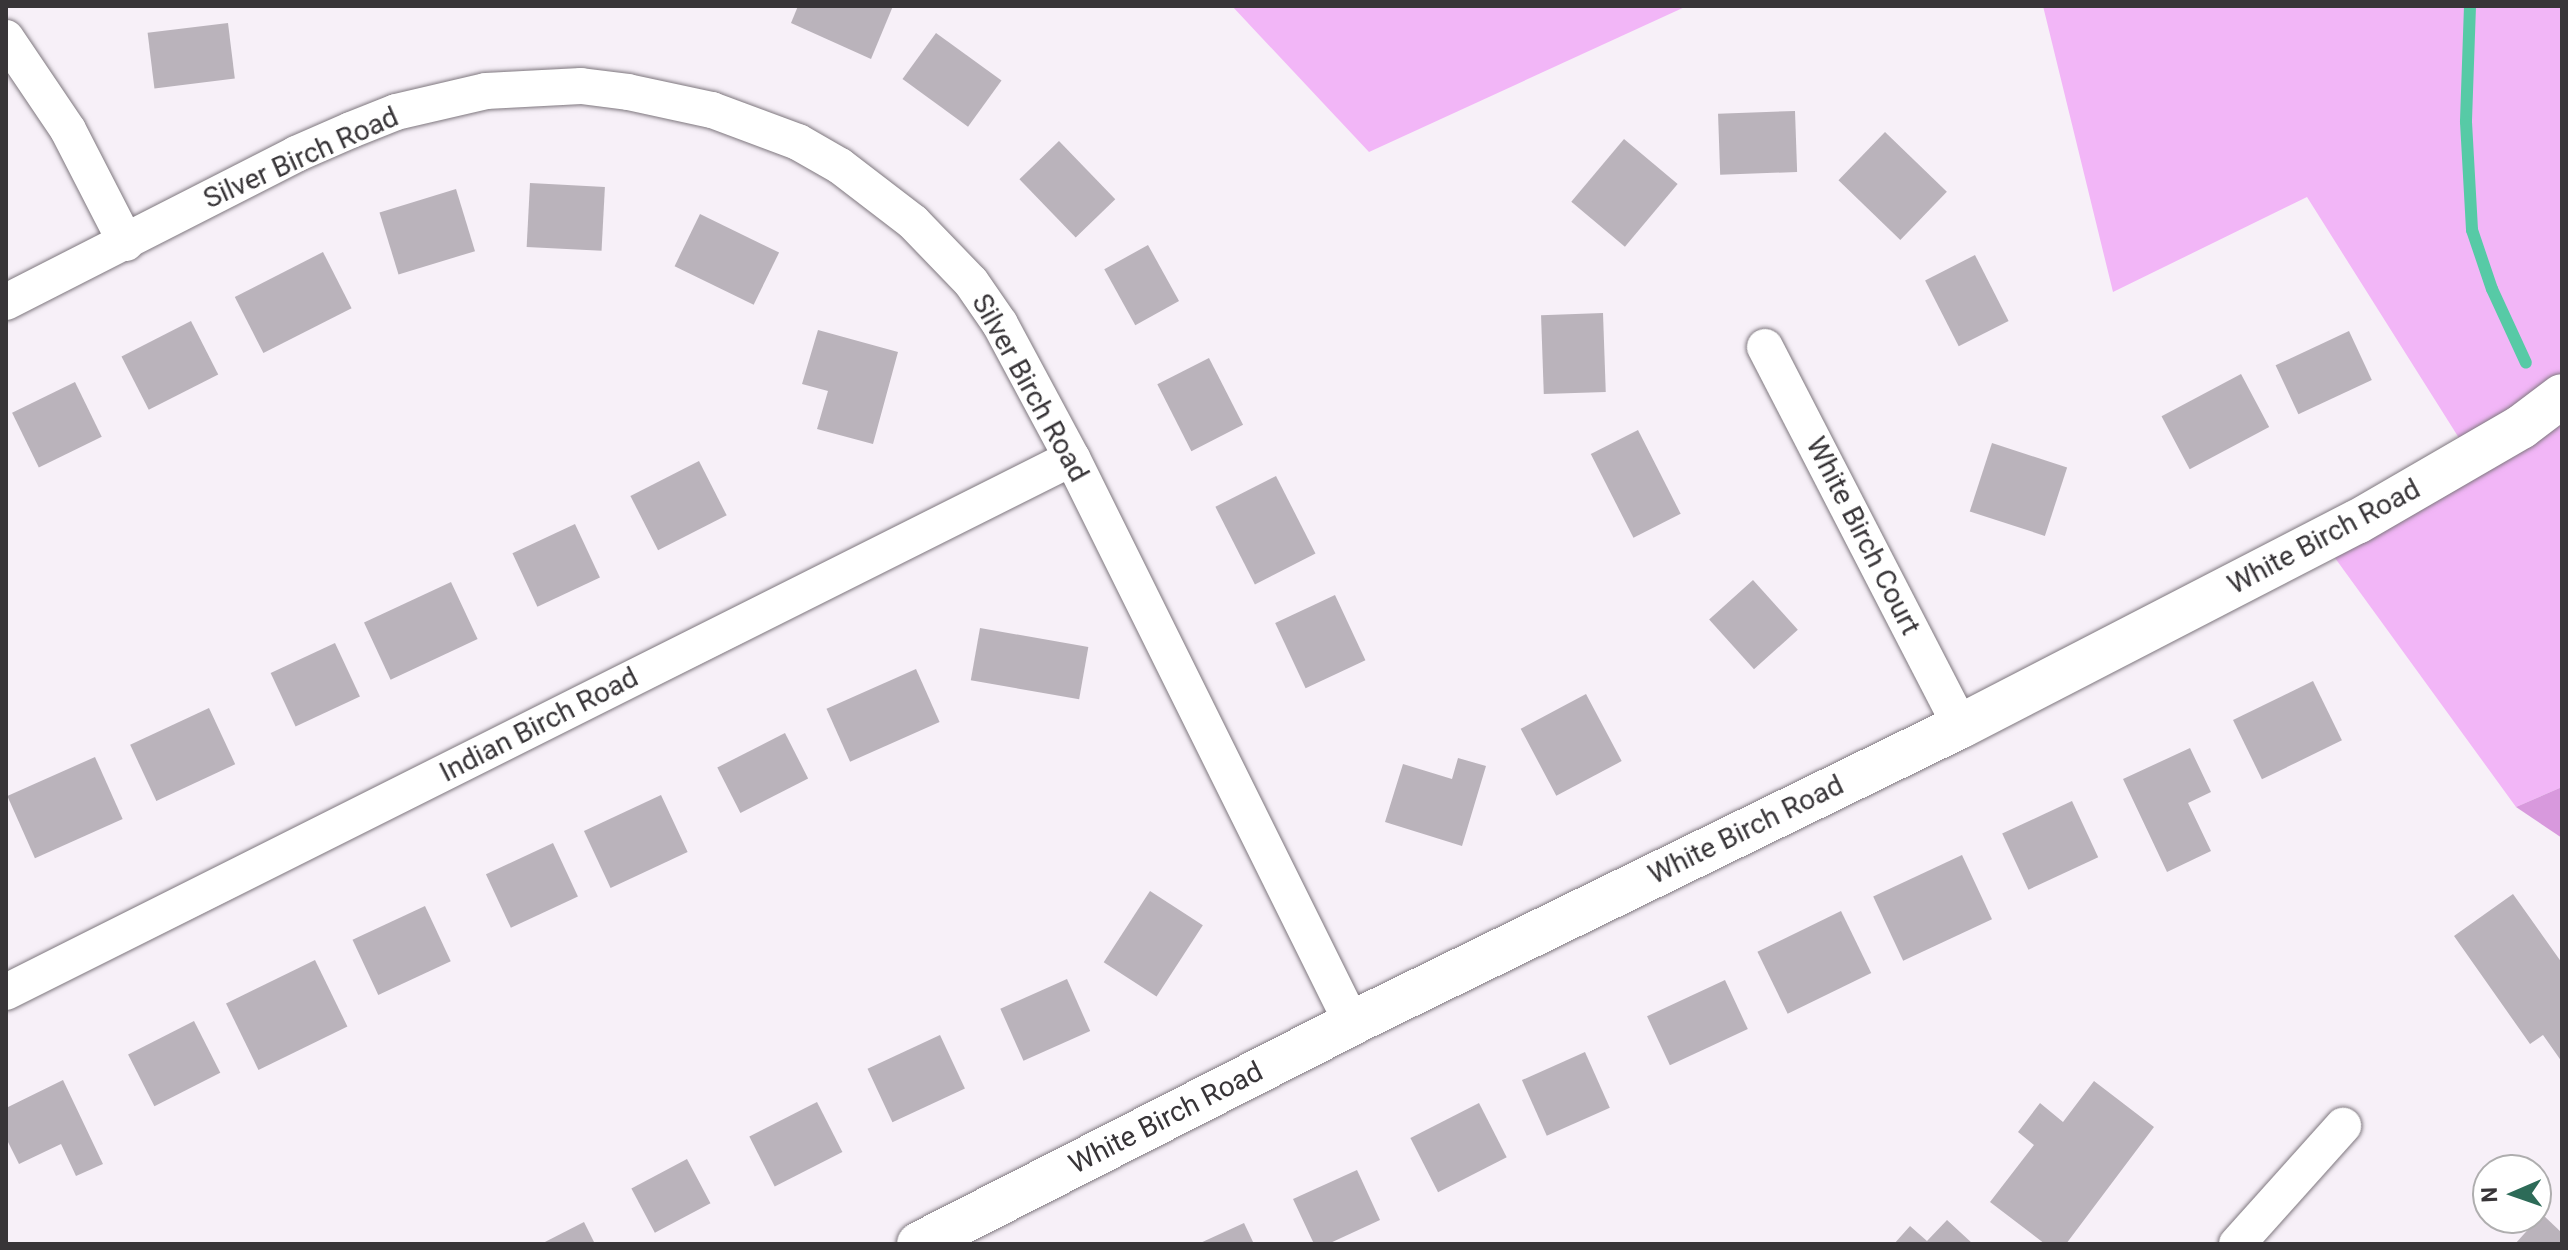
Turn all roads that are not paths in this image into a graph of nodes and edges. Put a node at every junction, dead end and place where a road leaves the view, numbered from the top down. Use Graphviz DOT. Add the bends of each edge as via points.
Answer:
graph roads {
  1 [pos="6,38"];
  2 [pos="126,243"];
  3 [pos="6,302"];
  4 [pos="1765,347"];
  5 [pos="2562,396"];
  6 [pos="1072,458"];
  7 [pos="1961,726"];
  8 [pos="6,992"];
  9 [pos="1352,1023"];
  10 [pos="2343,1126"];
  11 [pos="919,1244"];
  12 [pos="2237,1244"];
  1 -- 2 [label="street" via="68,130"];
  2 -- 3 [label="street, Silver Birch Road"];
  2 -- 6 [label="street, Silver Birch Road" via="296,154 396,112 537,86 581,86 669,99 798,142 840,166 913,222 971,282 1000,324"];
  4 -- 7 [label="street, White Birch Court"];
  5 -- 7 [label="street, White Birch Road" via="2521,427 2357,522"];
  6 -- 8 [label="street, Indian Birch Road"];
  6 -- 9 [label="street, Silver Birch Road"];
  7 -- 9 [label="street, White Birch Road"];
  9 -- 11 [label="street, White Birch Road"];
  10 -- 12 [label="street"];
}
